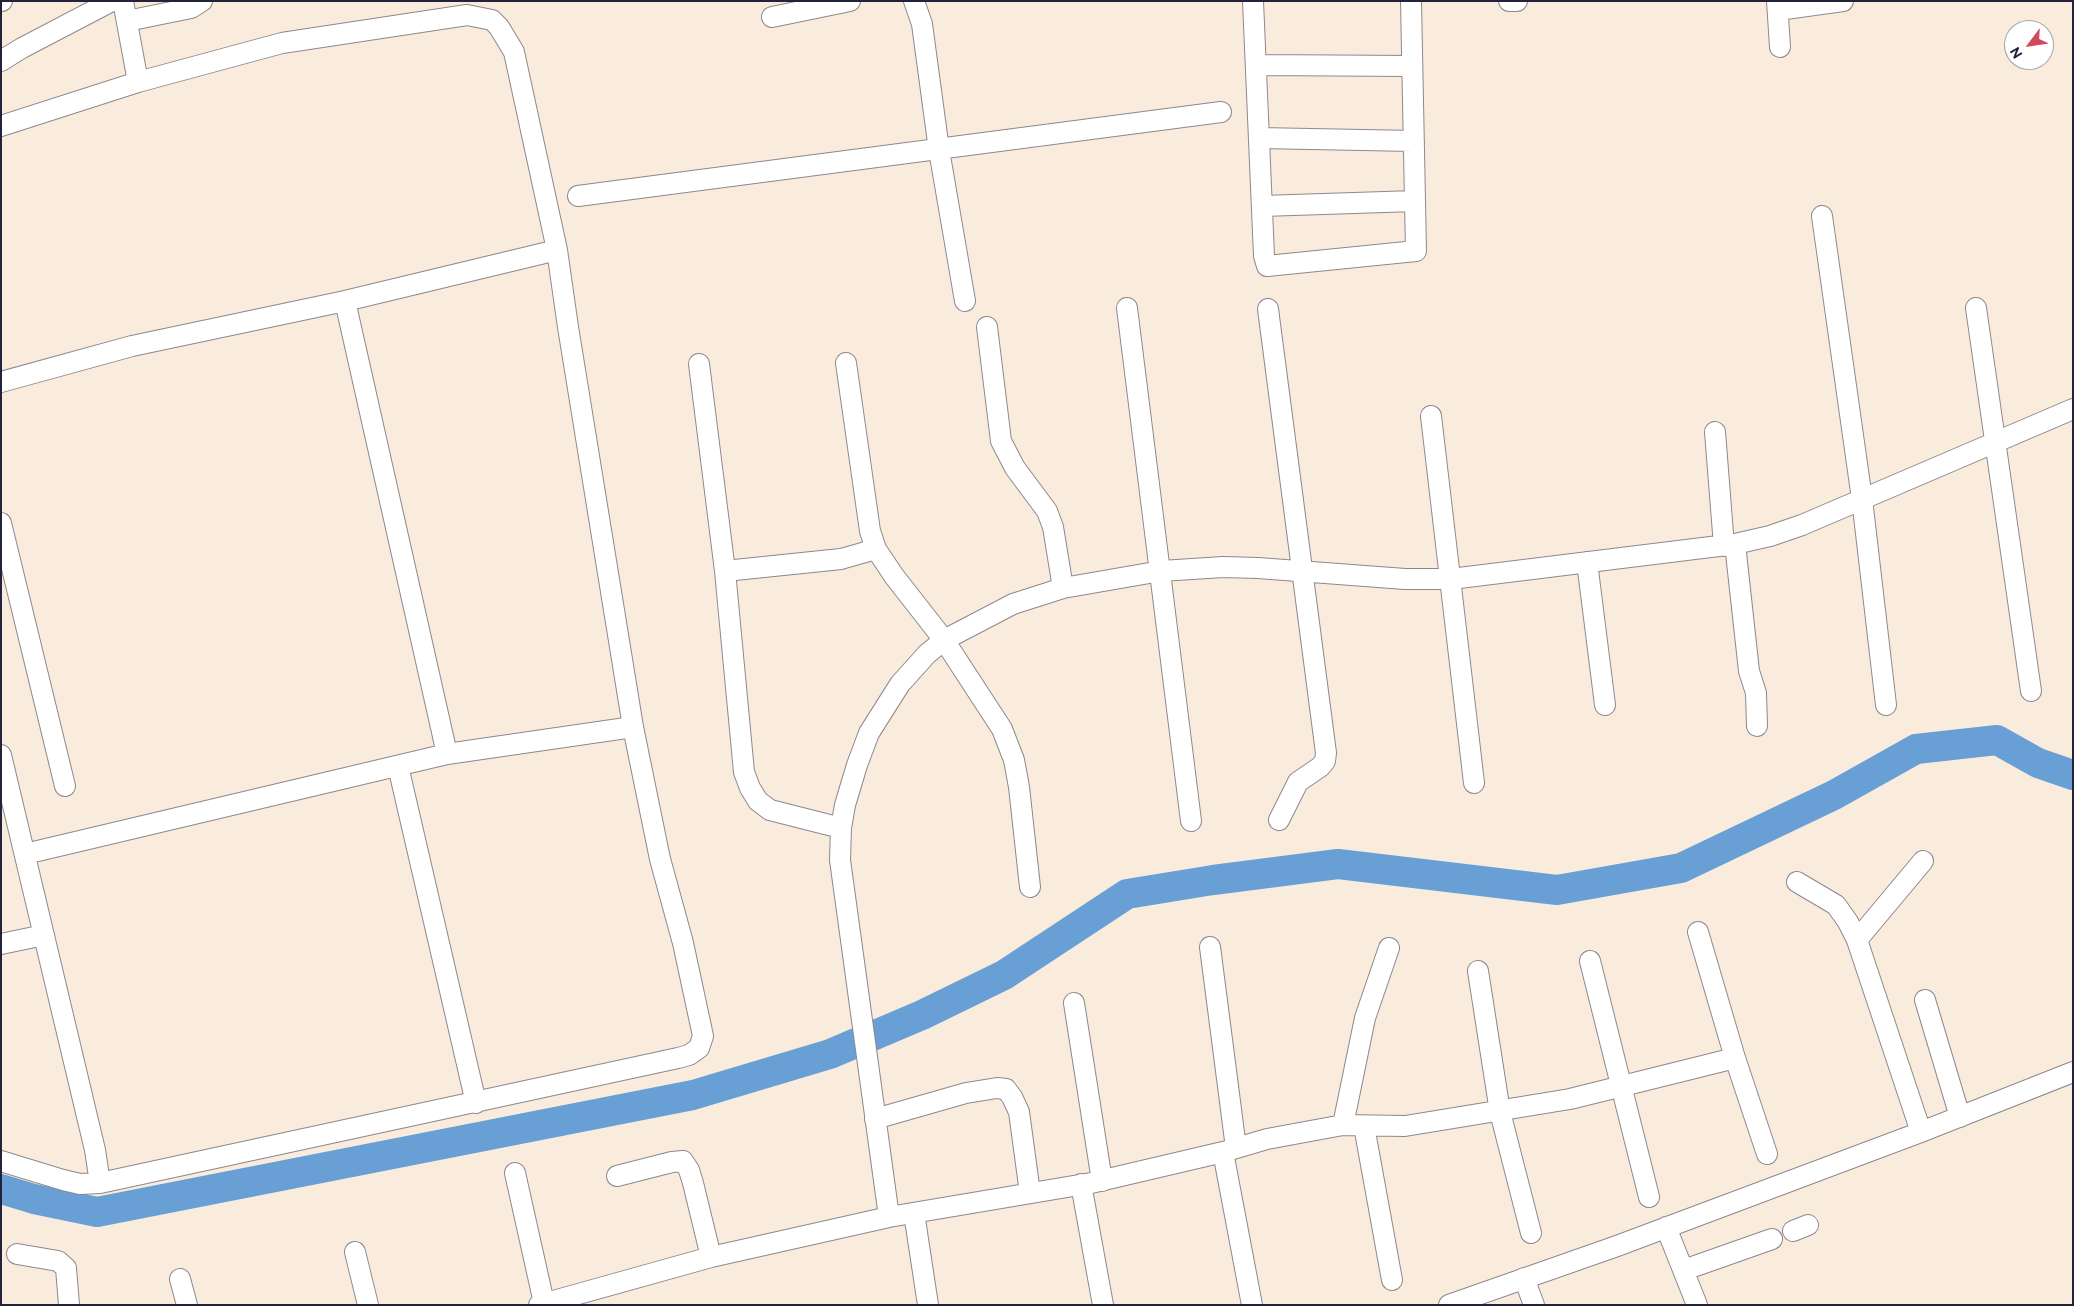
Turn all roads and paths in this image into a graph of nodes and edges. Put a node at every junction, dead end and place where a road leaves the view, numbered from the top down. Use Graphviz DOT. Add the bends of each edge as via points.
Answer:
graph roads {
  1 [pos="112,1"];
  2 [pos="123,1"];
  3 [pos="202,1"];
  4 [pos="850,1"];
  5 [pos="914,1"];
  6 [pos="926,1"];
  7 [pos="1253,1"];
  8 [pos="1260,1"];
  9 [pos="1411,1"];
  10 [pos="1510,1"];
  11 [pos="1517,1"];
  12 [pos="1843,1"];
  13 [pos="1778,6"];
  14 [pos="772,18"];
  15 [pos="127,22"];
  16 [pos="922,24"];
  17 [pos="1780,47"];
  18 [pos="1,61"];
  19 [pos="1256,66"];
  20 [pos="1412,66"];
  21 [pos="138,82"];
  22 [pos="1221,112"];
  23 [pos="1,126"];
  24 [pos="1259,138"];
  25 [pos="1414,141"];
  26 [pos="939,150"];
  27 [pos="578,196"];
  28 [pos="1415,201"];
  29 [pos="1262,206"];
  30 [pos="1822,216"];
  31 [pos="557,250"];
  32 [pos="965,301"];
  33 [pos="345,302"];
  34 [pos="1127,308"];
  35 [pos="1976,308"];
  36 [pos="1268,309"];
  37 [pos="987,327"];
  38 [pos="846,363"];
  39 [pos="699,364"];
  40 [pos="1,382"];
  41 [pos="2073,409"];
  42 [pos="1431,416"];
  43 [pos="1715,432"];
  44 [pos="1995,441"];
  45 [pos="1862,499"];
  46 [pos="1,523"];
  47 [pos="1729,545"];
  48 [pos="876,549"];
  49 [pos="5,553"];
  50 [pos="1588,562"];
  51 [pos="725,571"];
  52 [pos="1161,571"];
  53 [pos="1301,571"];
  54 [pos="1451,579"];
  55 [pos="1062,588"];
  56 [pos="944,640"];
  57 [pos="2031,691"];
  58 [pos="1605,705"];
  59 [pos="1886,705"];
  60 [pos="1757,726"];
  61 [pos="633,727"];
  62 [pos="447,754"];
  63 [pos="1,755"];
  64 [pos="398,766"];
  65 [pos="1474,783"];
  66 [pos="65,786"];
  67 [pos="1280,820"];
  68 [pos="1191,821"];
  69 [pos="841,828"];
  70 [pos="25,854"];
  71 [pos="1923,861"];
  72 [pos="1797,882"];
  73 [pos="1030,887"];
  74 [pos="1698,932"];
  75 [pos="44,935"];
  76 [pos="1857,940"];
  77 [pos="1,944"];
  78 [pos="1210,947"];
  79 [pos="1389,948"];
  80 [pos="1590,961"];
  81 [pos="1478,971"];
  82 [pos="1925,1000"];
  83 [pos="1074,1003"];
  84 [pos="1735,1058"];
  85 [pos="2073,1072"];
  86 [pos="1623,1086"];
  87 [pos="476,1103"];
  88 [pos="1500,1112"];
  89 [pos="1960,1117"];
  90 [pos="875,1119"];
  91 [pos="1343,1125"];
  92 [pos="1364,1126"];
  93 [pos="1921,1132"];
  94 [pos="1229,1150"];
  95 [pos="1767,1154"];
  96 [pos="1,1161"];
  97 [pos="515,1172"];
  98 [pos="616,1176"];
  99 [pos="1102,1181"];
  100 [pos="100,1183"];
  101 [pos="1081,1184"];
  102 [pos="1030,1193"];
  103 [pos="1649,1197"];
  104 [pos="914,1213"];
  105 [pos="889,1217"];
  106 [pos="1666,1227"];
  107 [pos="1531,1233"];
  108 [pos="1772,1239"];
  109 [pos="355,1252"];
  110 [pos="17,1254"];
  111 [pos="711,1256"];
  112 [pos="1684,1270"];
  113 [pos="1524,1278"];
  114 [pos="180,1279"];
  115 [pos="1392,1280"];
  116 [pos="542,1304"];
  117 [pos="69,1305"];
  118 [pos="187,1305"];
  119 [pos="368,1305"];
  120 [pos="928,1305"];
  121 [pos="1103,1305"];
  122 [pos="1252,1305"];
  123 [pos="1449,1305"];
  124 [pos="1534,1305"];
  125 [pos="1697,1305"];
  1 -- 18 [label="street"];
  2 -- 15 [label="street"];
  3 -- 15 [label="street" via="191,8"];
  4 -- 14 [label="street"];
  5 -- 16 [label="street"];
  6 -- 16 [label="street"];
  7 -- 8 [label="street"];
  7 -- 19 [label="street"];
  9 -- 20 [label="street"];
  10 -- 11 [label="street"];
  12 -- 13 [label="street"];
  13 -- 17 [label="street"];
  15 -- 21 [label="street"];
  16 -- 26 [label="street"];
  19 -- 20 [label="street"];
  19 -- 24 [label="street"];
  20 -- 25 [label="street"];
  21 -- 23 [label="street"];
  21 -- 31 [label="street" via="282,43 466,15 492,20 514,52"];
  22 -- 26 [label="street"];
  24 -- 25 [label="street"];
  24 -- 29 [label="street"];
  25 -- 28 [label="street"];
  26 -- 27 [label="street"];
  26 -- 32 [label="street"];
  28 -- 29 [label="street"];
  28 -- 29 [label="street" via="1416,251 1267,266"];
  30 -- 45 [label="street"];
  31 -- 33 [label="street"];
  31 -- 61 [label="street"];
  33 -- 40 [label="street" via="132,346"];
  33 -- 62 [label="street"];
  34 -- 52 [label="street"];
  35 -- 44 [label="street"];
  36 -- 53 [label="street"];
  37 -- 55 [label="street" via="1001,441 1015,468 1047,511 1053,527"];
  38 -- 48 [label="street" via="870,531"];
  39 -- 51 [label="street"];
  41 -- 44 [label="street"];
  42 -- 54 [label="street"];
  43 -- 47 [label="street"];
  44 -- 45 [label="street"];
  44 -- 57 [label="street"];
  45 -- 47 [label="street" via="1770,536"];
  45 -- 59 [label="street"];
  46 -- 49 [label="street"];
  47 -- 50 [label="street"];
  47 -- 60 [label="street" via="1749,671 1756,693"];
  48 -- 51 [label="street" via="841,559"];
  48 -- 56 [label="street"];
  49 -- 66 [label="street"];
  50 -- 54 [label="street"];
  50 -- 58 [label="street"];
  51 -- 69 [label="street" via="744,772 750,788 770,810"];
  52 -- 53 [label="street" via="1223,567"];
  52 -- 55 [label="street"];
  52 -- 68 [label="street"];
  53 -- 54 [label="street"];
  53 -- 67 [label="street" via="1326,752 1320,767 1298,782"];
  54 -- 65 [label="street"];
  55 -- 56 [label="street" via="1012,604"];
  56 -- 69 [label="street" via="900,684 869,733 845,805"];
  56 -- 73 [label="street" via="1002,729 1014,760"];
  61 -- 62 [label="street"];
  61 -- 87 [label="street" via="660,859 683,943 703,1036 699,1048 678,1058"];
  62 -- 64 [label="street"];
  63 -- 70 [label="street"];
  64 -- 70 [label="street"];
  64 -- 87 [label="street"];
  69 -- 90 [label="street" via="840,860"];
  70 -- 75 [label="street"];
  71 -- 76 [label="street"];
  72 -- 76 [label="street" via="1836,906"];
  74 -- 84 [label="street"];
  75 -- 77 [label="street"];
  75 -- 100 [label="street"];
  76 -- 93 [label="street"];
  78 -- 94 [label="street"];
  79 -- 91 [label="street" via="1365,1018"];
  80 -- 86 [label="street"];
  81 -- 88 [label="street"];
  82 -- 89 [label="street"];
  83 -- 99 [label="street"];
  84 -- 86 [label="street"];
  84 -- 95 [label="street"];
  85 -- 89 [label="street"];
  86 -- 88 [label="street" via="1570,1100"];
  86 -- 103 [label="street"];
  87 -- 100 [label="street"];
  88 -- 92 [label="street" via="1405,1126"];
  88 -- 107 [label="street"];
  89 -- 93 [label="street"];
  90 -- 102 [label="street" via="966,1093 1006,1089 1019,1112"];
  90 -- 105 [label="street"];
  91 -- 92 [label="street"];
  91 -- 94 [label="street" via="1267,1139"];
  92 -- 115 [label="street"];
  93 -- 106 [label="street"];
  94 -- 99 [label="street"];
  94 -- 122 [label="street"];
  96 -- 100 [label="street" via="80,1184"];
  97 -- 116 [label="street"];
  98 -- 111 [label="street" via="683,1161 694,1183"];
  99 -- 101 [label="street"];
  101 -- 102 [label="street"];
  101 -- 121 [label="street"];
  102 -- 104 [label="street"];
  104 -- 105 [label="street"];
  104 -- 120 [label="street"];
  105 -- 111 [label="street"];
  106 -- 112 [label="street"];
  106 -- 113 [label="street"];
  108 -- 112 [label="street"];
  109 -- 119 [label="street"];
  110 -- 117 [label="street" via="58,1261 66,1268"];
  111 -- 116 [label="street"];
  112 -- 125 [label="street"];
  113 -- 123 [label="street"];
  113 -- 124 [label="street"];
  114 -- 118 [label="street"];
}
